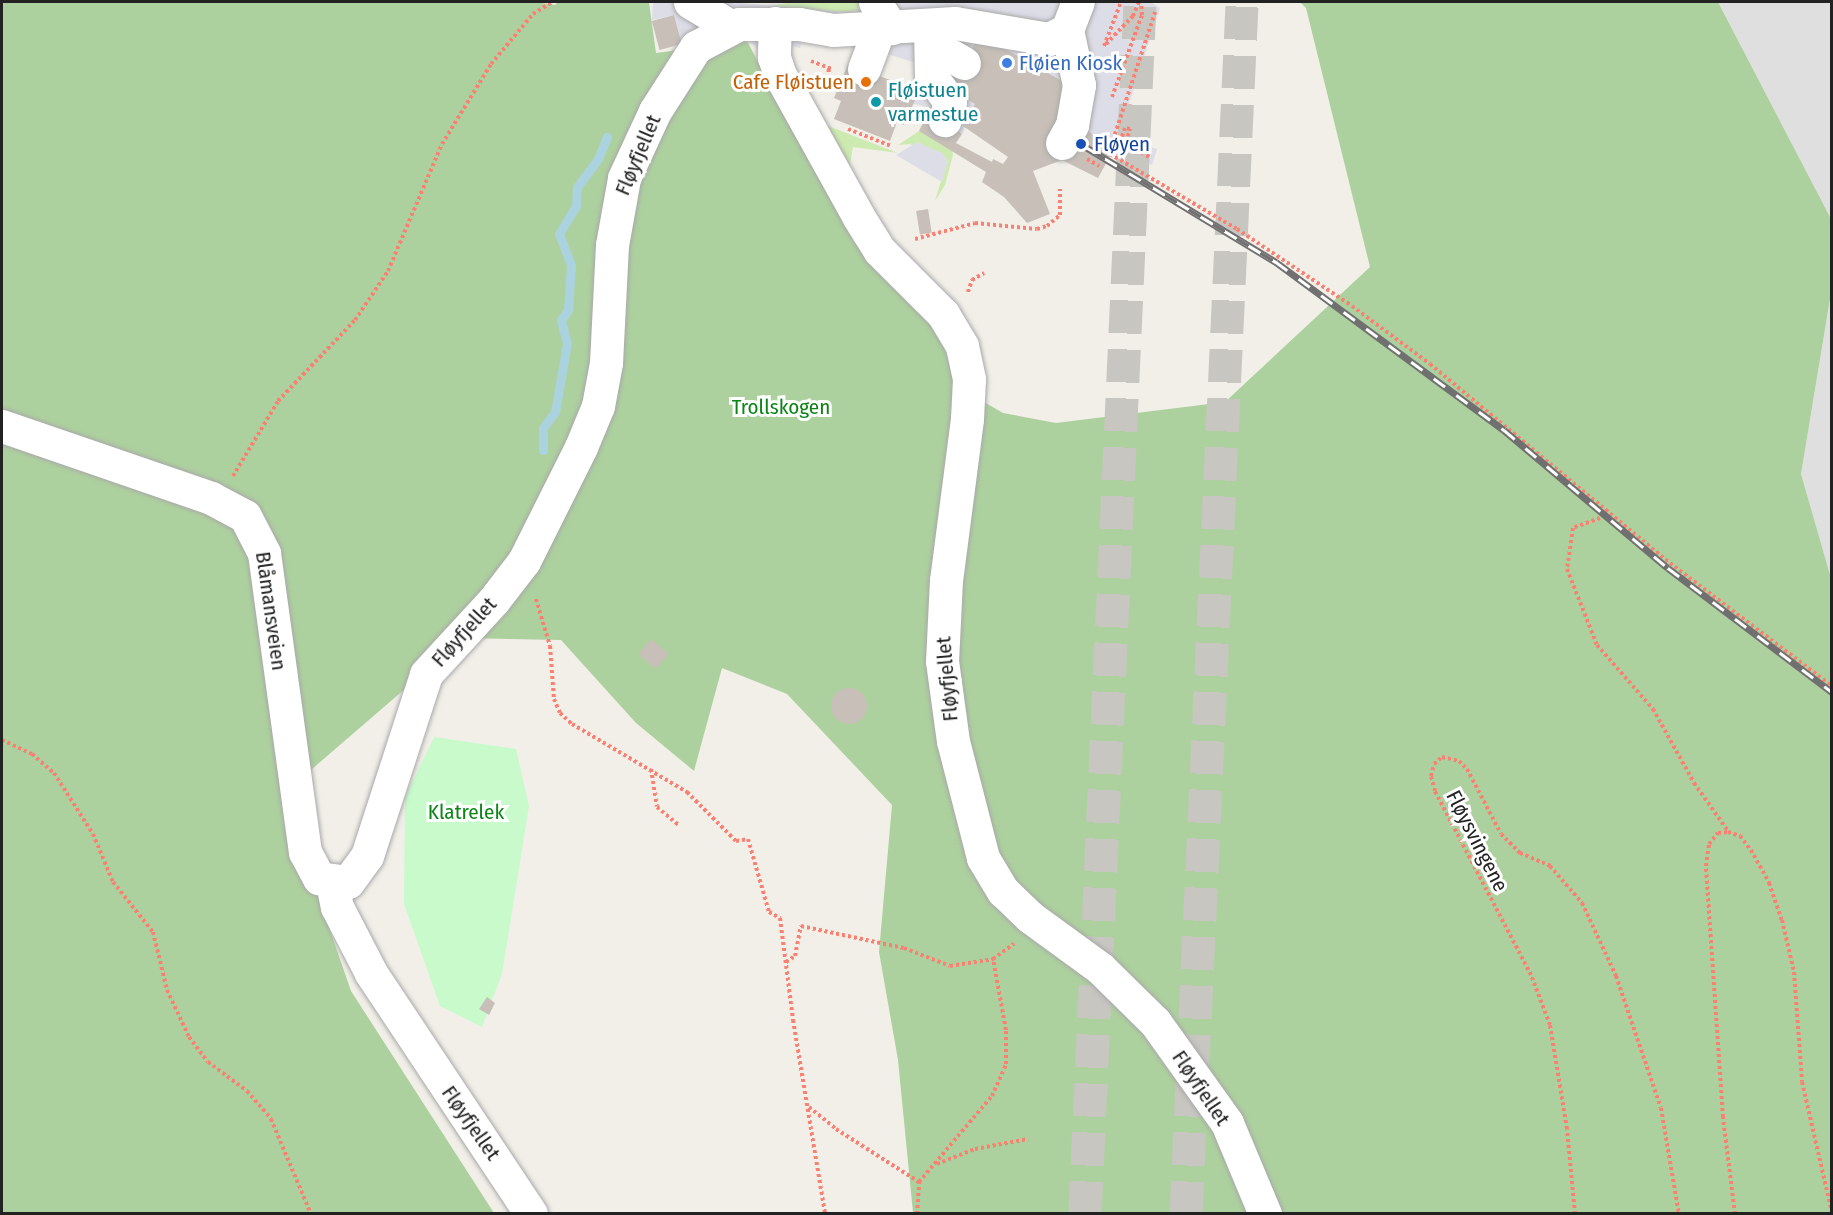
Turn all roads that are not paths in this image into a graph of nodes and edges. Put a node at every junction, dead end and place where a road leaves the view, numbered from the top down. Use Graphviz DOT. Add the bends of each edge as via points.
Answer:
graph roads {
  1 [pos="690,2"];
  2 [pos="1073,17"];
  3 [pos="905,19"];
  4 [pos="775,23"];
  5 [pos="730,26"];
  6 [pos="964,63"];
  7 [pos="864,69"];
  8 [pos="945,120"];
  9 [pos="1062,143"];
  10 [pos="2,426"];
  11 [pos="332,882"];
  12 [pos="531,1214"];
  13 [pos="1265,1214"];
  1 -- 5 [label="street"];
  2 -- 3 [label="street, Fløyfjellet" via="1049,39 1024,47 955,23"];
  2 -- 9 [label="street, Fløyfjellet" via="1079,85 1072,125"];
  3 -- 4 [label="street, Fløyfjellet" via="833,30"];
  3 -- 6 [label="street, Fløyfjellet"];
  3 -- 7 [label="street"];
  3 -- 8 [label="street" via="932,76 926,90 950,102"];
  4 -- 5 [label="street, Fløyfjellet"];
  4 -- 13 [label="street, Fløyfjellet" via="774,57 780,75 879,250 943,314 962,346 969,379 967,419 942,623 946,703 983,858 1003,891 1040,925 1100,968 1155,1022 1227,1123"];
  5 -- 11 [label="street, Fløyfjellet" via="696,47 681,68 655,111 624,178 615,218 606,363 598,406 559,495 524,561 426,674 368,856 348,882"];
  10 -- 11 [label="street, Blåmansveien" via="211,498 244,516 264,553 305,852 319,878"];
  11 -- 12 [label="street, Fløyfjellet" via="337,907 371,973"];
}
